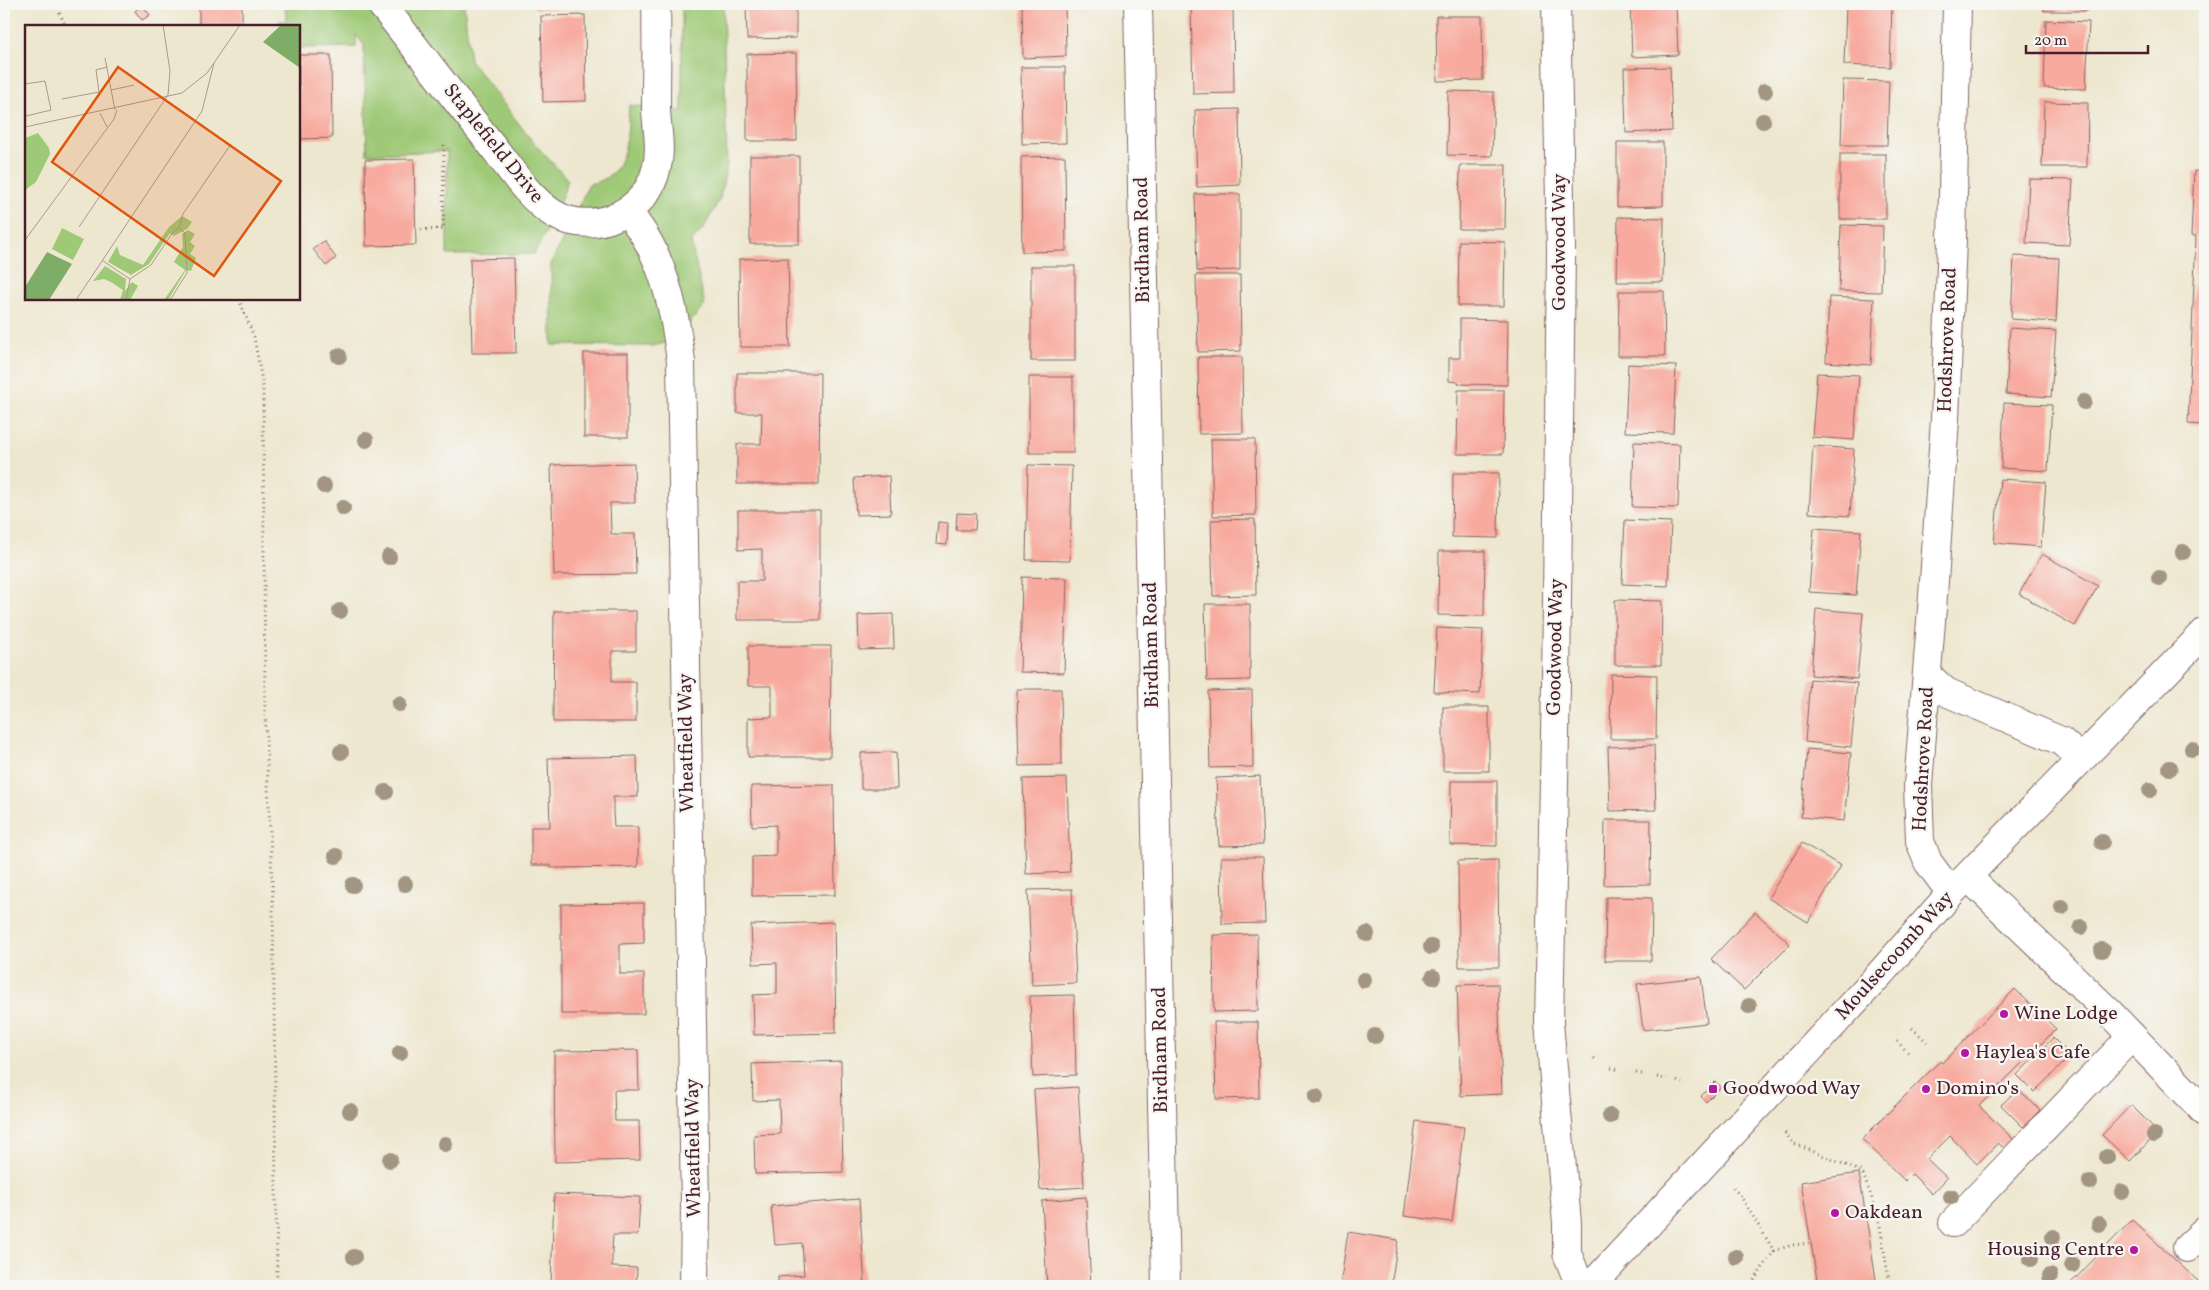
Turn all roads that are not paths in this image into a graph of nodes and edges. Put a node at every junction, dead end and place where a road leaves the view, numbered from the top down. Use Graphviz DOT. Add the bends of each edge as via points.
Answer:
graph roads {
  1 [pos="381,4"];
  2 [pos="656,4"];
  3 [pos="1138,4"];
  4 [pos="1556,4"];
  5 [pos="1957,4"];
  6 [pos="627,212"];
  7 [pos="2205,632"];
  8 [pos="1927,675"];
  9 [pos="2081,759"];
  10 [pos="1960,885"];
  11 [pos="2132,1036"];
  12 [pos="2205,1112"];
  13 [pos="1953,1223"];
  14 [pos="694,1286"];
  15 [pos="1166,1286"];
  16 [pos="1580,1286"];
  17 [pos="1590,1286"];
  1 -- 6 [label="street, Staplefield Drive" via="539,203 555,215 573,222 611,219"];
  2 -- 6 [label="street, Staplefield Drive" via="658,157 647,192"];
  3 -- 15 [label="street, Birdham Road"];
  4 -- 16 [label="street, Goodwood Way" via="1561,251 1548,1023 1567,1223 1566,1254"];
  5 -- 8 [label="street, Hodshrove Road" via="1945,409"];
  6 -- 14 [label="street, Wheatfield Way" via="641,226 659,268 674,317 681,362"];
  7 -- 9 [label="street, Moulsecoomb Way"];
  8 -- 9 [label="street, Hodshrove Road" via="1946,692 2061,741"];
  8 -- 10 [label="street, Hodshrove Road" via="1918,785 1920,841 1928,862"];
  9 -- 10 [label="street, Moulsecoomb Way"];
  10 -- 11 [label="street, Hodshrove Road"];
  10 -- 17 [label="street, Moulsecoomb Way"];
  11 -- 12 [label="street, Hodshrove Road"];
  11 -- 13 [label="street"];
}
